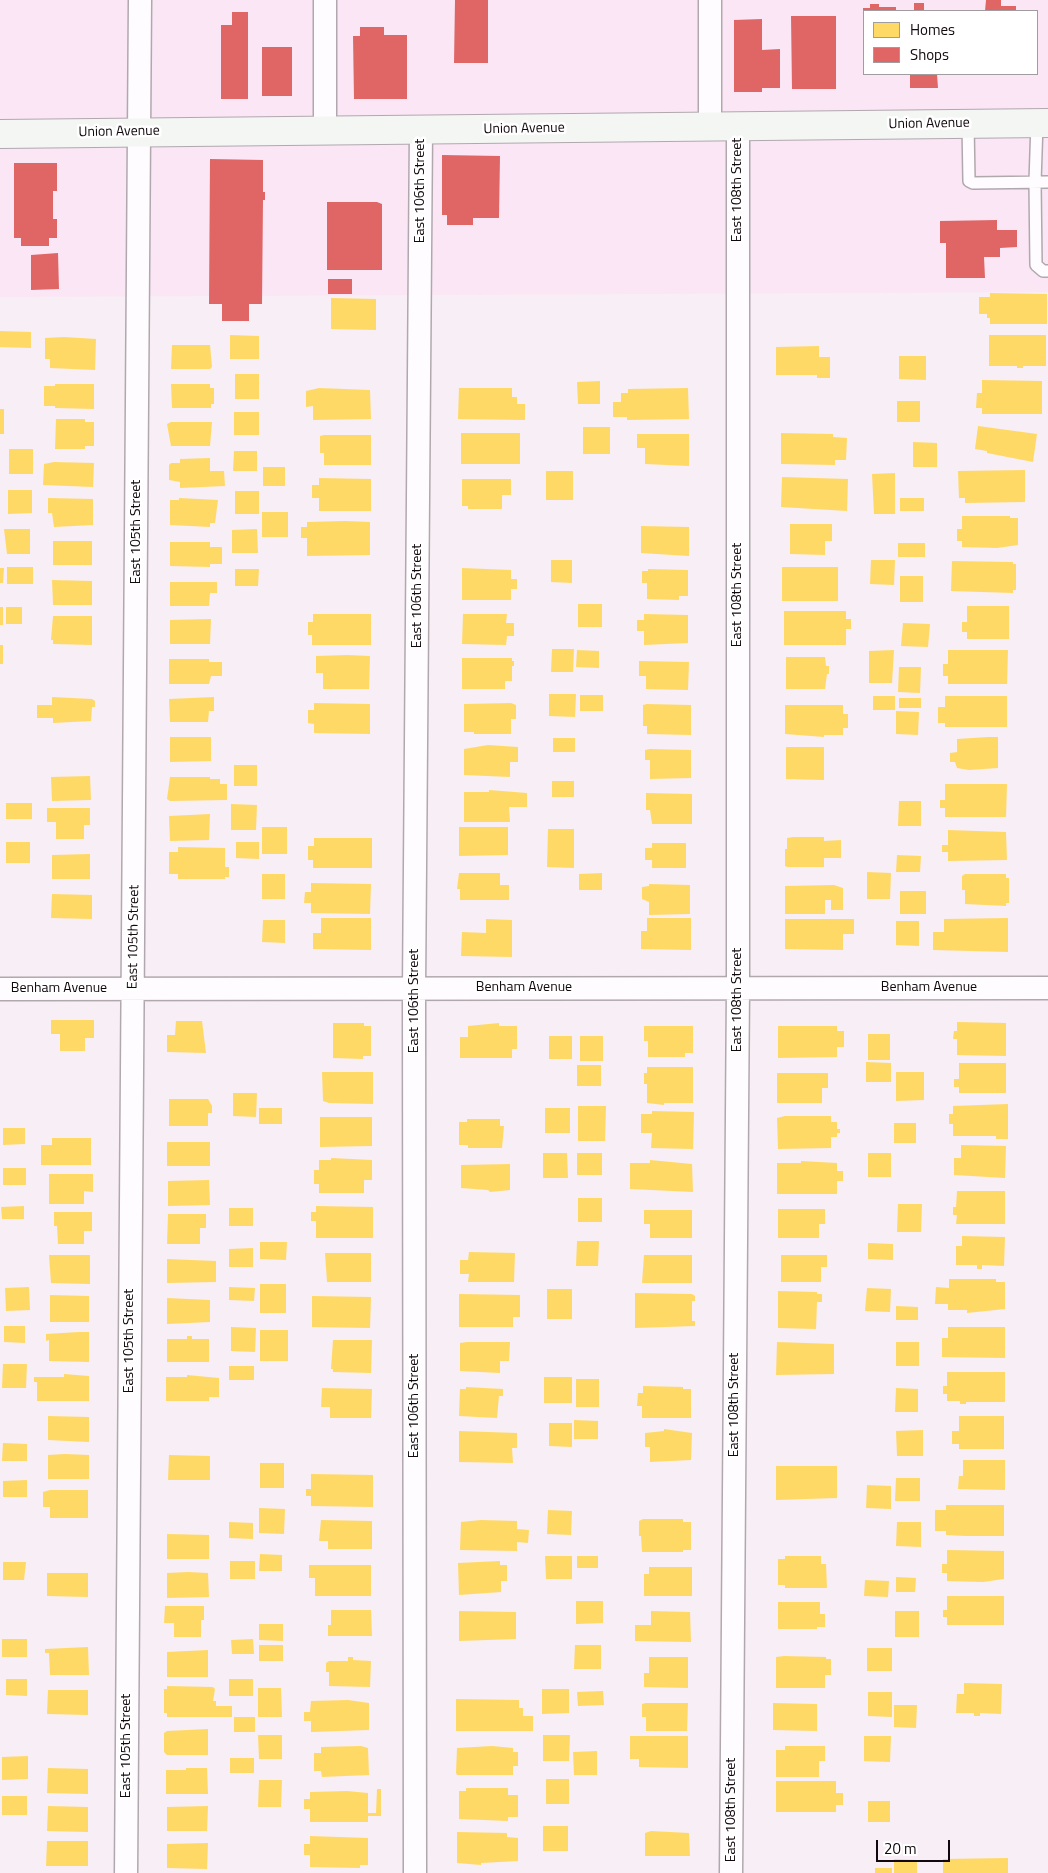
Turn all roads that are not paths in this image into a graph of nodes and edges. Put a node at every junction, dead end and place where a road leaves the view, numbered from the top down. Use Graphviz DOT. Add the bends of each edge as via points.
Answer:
graph roads {
  1 [pos="140,0"];
  2 [pos="325,0"];
  3 [pos="710,0"];
  4 [pos="1043,123"];
  5 [pos="968,124"];
  6 [pos="738,126"];
  7 [pos="710,127"];
  8 [pos="325,130"];
  9 [pos="421,130"];
  10 [pos="140,132"];
  11 [pos="0,134"];
  12 [pos="1035,182"];
  13 [pos="1048,182"];
  14 [pos="1048,271"];
  15 [pos="133,988"];
  16 [pos="414,988"];
  17 [pos="738,988"];
  18 [pos="1048,988"];
  19 [pos="0,989"];
  20 [pos="126,1873"];
  21 [pos="415,1873"];
  22 [pos="731,1873"];
  1 -- 10 [label="street, East 105th Street"];
  2 -- 8 [label="street"];
  3 -- 7 [label="street"];
  4 -- 5 [label="main road, Union Avenue"];
  4 -- 12 [label="lane"];
  5 -- 6 [label="main road, Union Avenue"];
  5 -- 12 [label="lane" via="969,181 973,184"];
  6 -- 7 [label="main road, Union Avenue"];
  6 -- 17 [label="street, East 108th Street"];
  7 -- 9 [label="main road, Union Avenue"];
  8 -- 9 [label="main road, Union Avenue"];
  8 -- 10 [label="main road, Union Avenue"];
  9 -- 16 [label="street, East 106th Street"];
  10 -- 11 [label="main road, Union Avenue"];
  10 -- 15 [label="street, East 105th Street"];
  12 -- 13 [label="lane"];
  12 -- 14 [label="lane" via="1036,265"];
  15 -- 16 [label="street, Benham Avenue"];
  15 -- 19 [label="street, Benham Avenue"];
  15 -- 20 [label="street, East 105th Street"];
  16 -- 17 [label="street, Benham Avenue"];
  16 -- 21 [label="street, East 106th Street"];
  17 -- 18 [label="street, Benham Avenue"];
  17 -- 22 [label="street, East 108th Street"];
}
